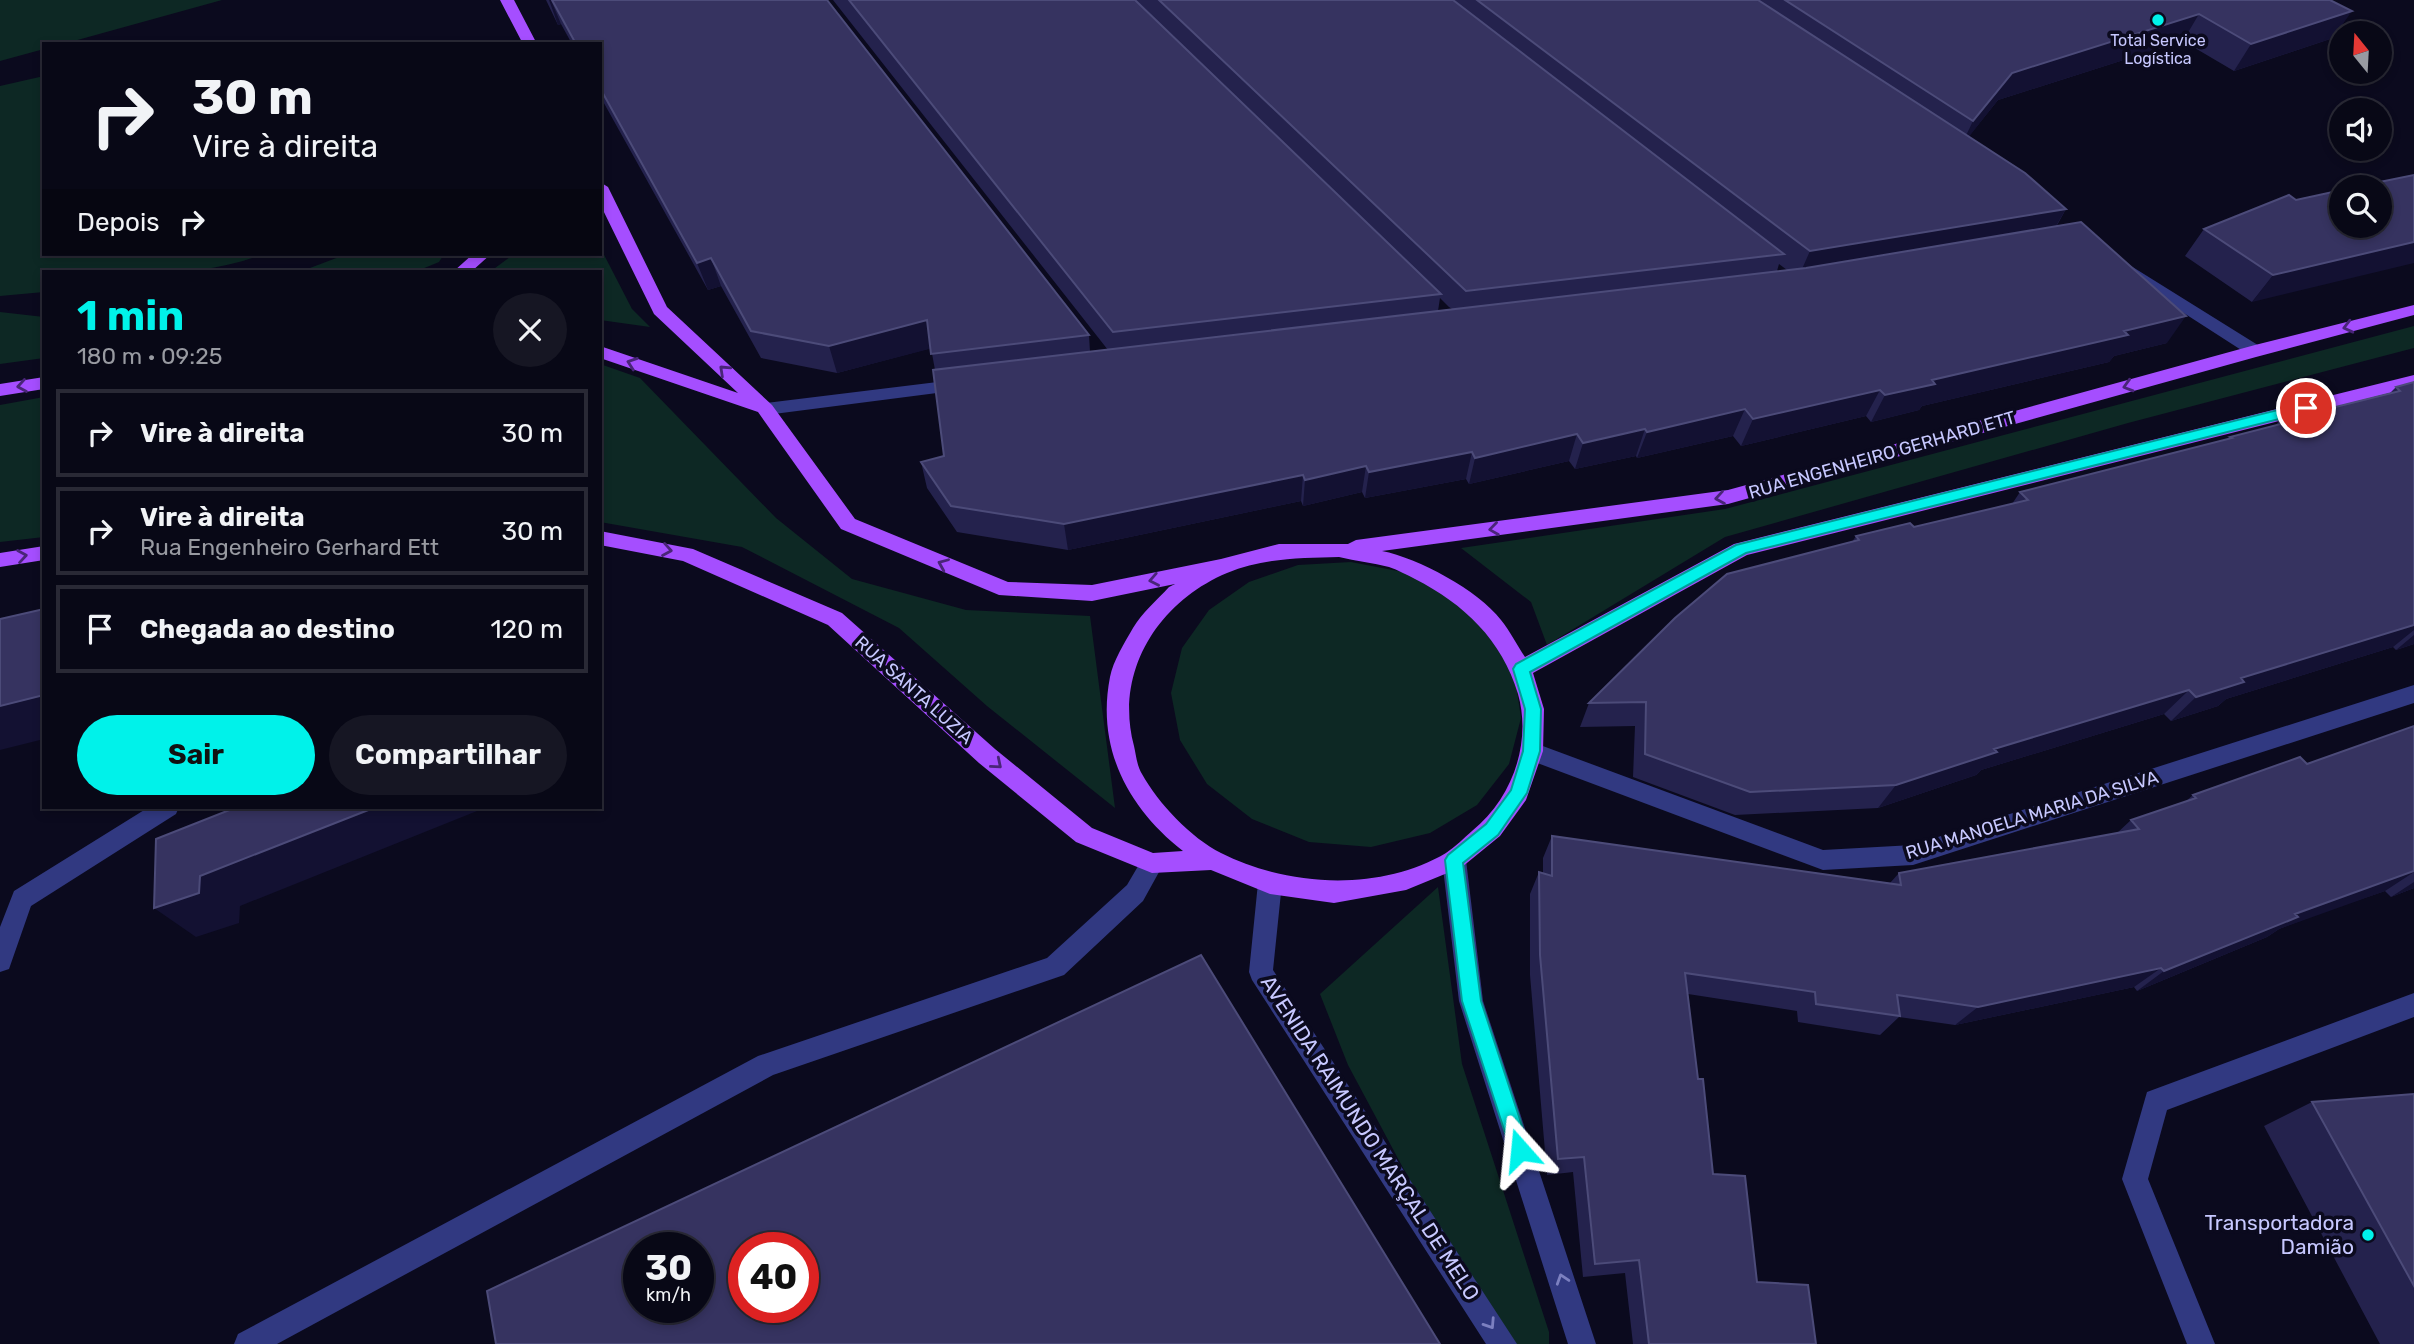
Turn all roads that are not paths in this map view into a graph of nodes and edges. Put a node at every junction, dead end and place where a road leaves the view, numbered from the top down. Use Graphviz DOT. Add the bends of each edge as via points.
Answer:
graph roads {
  1 [pos="507,0"];
  2 [pos="529,42"];
  3 [pos="602,191"];
  4 [pos="2104,254"];
  5 [pos="481,256"];
  6 [pos="463,270"];
  7 [pos="2414,310"];
  8 [pos="2255,351"];
  9 [pos="602,353"];
  10 [pos="2414,381"];
  11 [pos="42,383"];
  12 [pos="985,383"];
  13 [pos="0,390"];
  14 [pos="766,409"];
  15 [pos="602,538"];
  16 [pos="1339,550"];
  17 [pos="42,553"];
  18 [pos="0,560"];
  19 [pos="1221,567"];
  20 [pos="1521,669"];
  21 [pos="2414,694"];
  22 [pos="1532,751"];
  23 [pos="164,809"];
  24 [pos="1211,860"];
  25 [pos="1454,860"];
  26 [pos="1152,863"];
  27 [pos="1270,883"];
  28 [pos="0,961"];
  29 [pos="2414,1004"];
  30 [pos="248,1344"];
  31 [pos="1503,1344"];
  32 [pos="1582,1344"];
  33 [pos="2201,1344"];
  1 -- 2 [label="main road"];
  14 -- 3 [label="main road, one-way" via="660,310"];
  4 -- 8 [label="street"];
  5 -- 6 [label="main road"];
  7 -- 8 [label="main road, RUA ENGENHEIRO GERHARD ETT, one-way"];
  8 -- 16 [label="main road, RUA ENGENHEIRO GERHARD ETT, one-way" via="1728,497"];
  14 -- 9 [label="main road, one-way"];
  10 -- 20 [label="main road" via="1741,549"];
  11 -- 13 [label="main road, one-way"];
  12 -- 14 [label="street"];
  19 -- 14 [label="main road, one-way" via="1092,593 1006,590 848,524"];
  15 -- 26 [label="main road, RUA SANTA LUZIA, one-way" via="686,554 835,619 1084,835"];
  16 -- 19 [label="main road" via="1279,551"];
  16 -- 20 [label="main road" via="1396,561 1450,587 1492,623"];
  18 -- 17 [label="main road, one-way"];
  19 -- 24 [label="main road" via="1176,593 1142,631 1121,675 1117,724 1130,775 1163,822"];
  20 -- 22 [label="main road" via="1533,709"];
  21 -- 22 [label="street, RUA MANOELA MARIA DA SILVA" via="1913,855 1823,860"];
  22 -- 25 [label="main road" via="1518,793 1492,829"];
  23 -- 28 [label="street" via="22,899"];
  24 -- 26 [label="main road, RUA SANTA LUZIA"];
  24 -- 27 [label="main road"];
  25 -- 27 [label="main road" via="1398,883 1334,892"];
  32 -- 25 [label="street, one-way" via="1471,1001"];
  26 -- 30 [label="street" via="1135,893 1055,967 767,1065"];
  27 -- 31 [label="street, AVENIDA RAIMUNDO MARÇAL DE MELO, one-way" via="1261,972"];
  29 -- 33 [label="street" via="2156,1101 2135,1179"];
}
